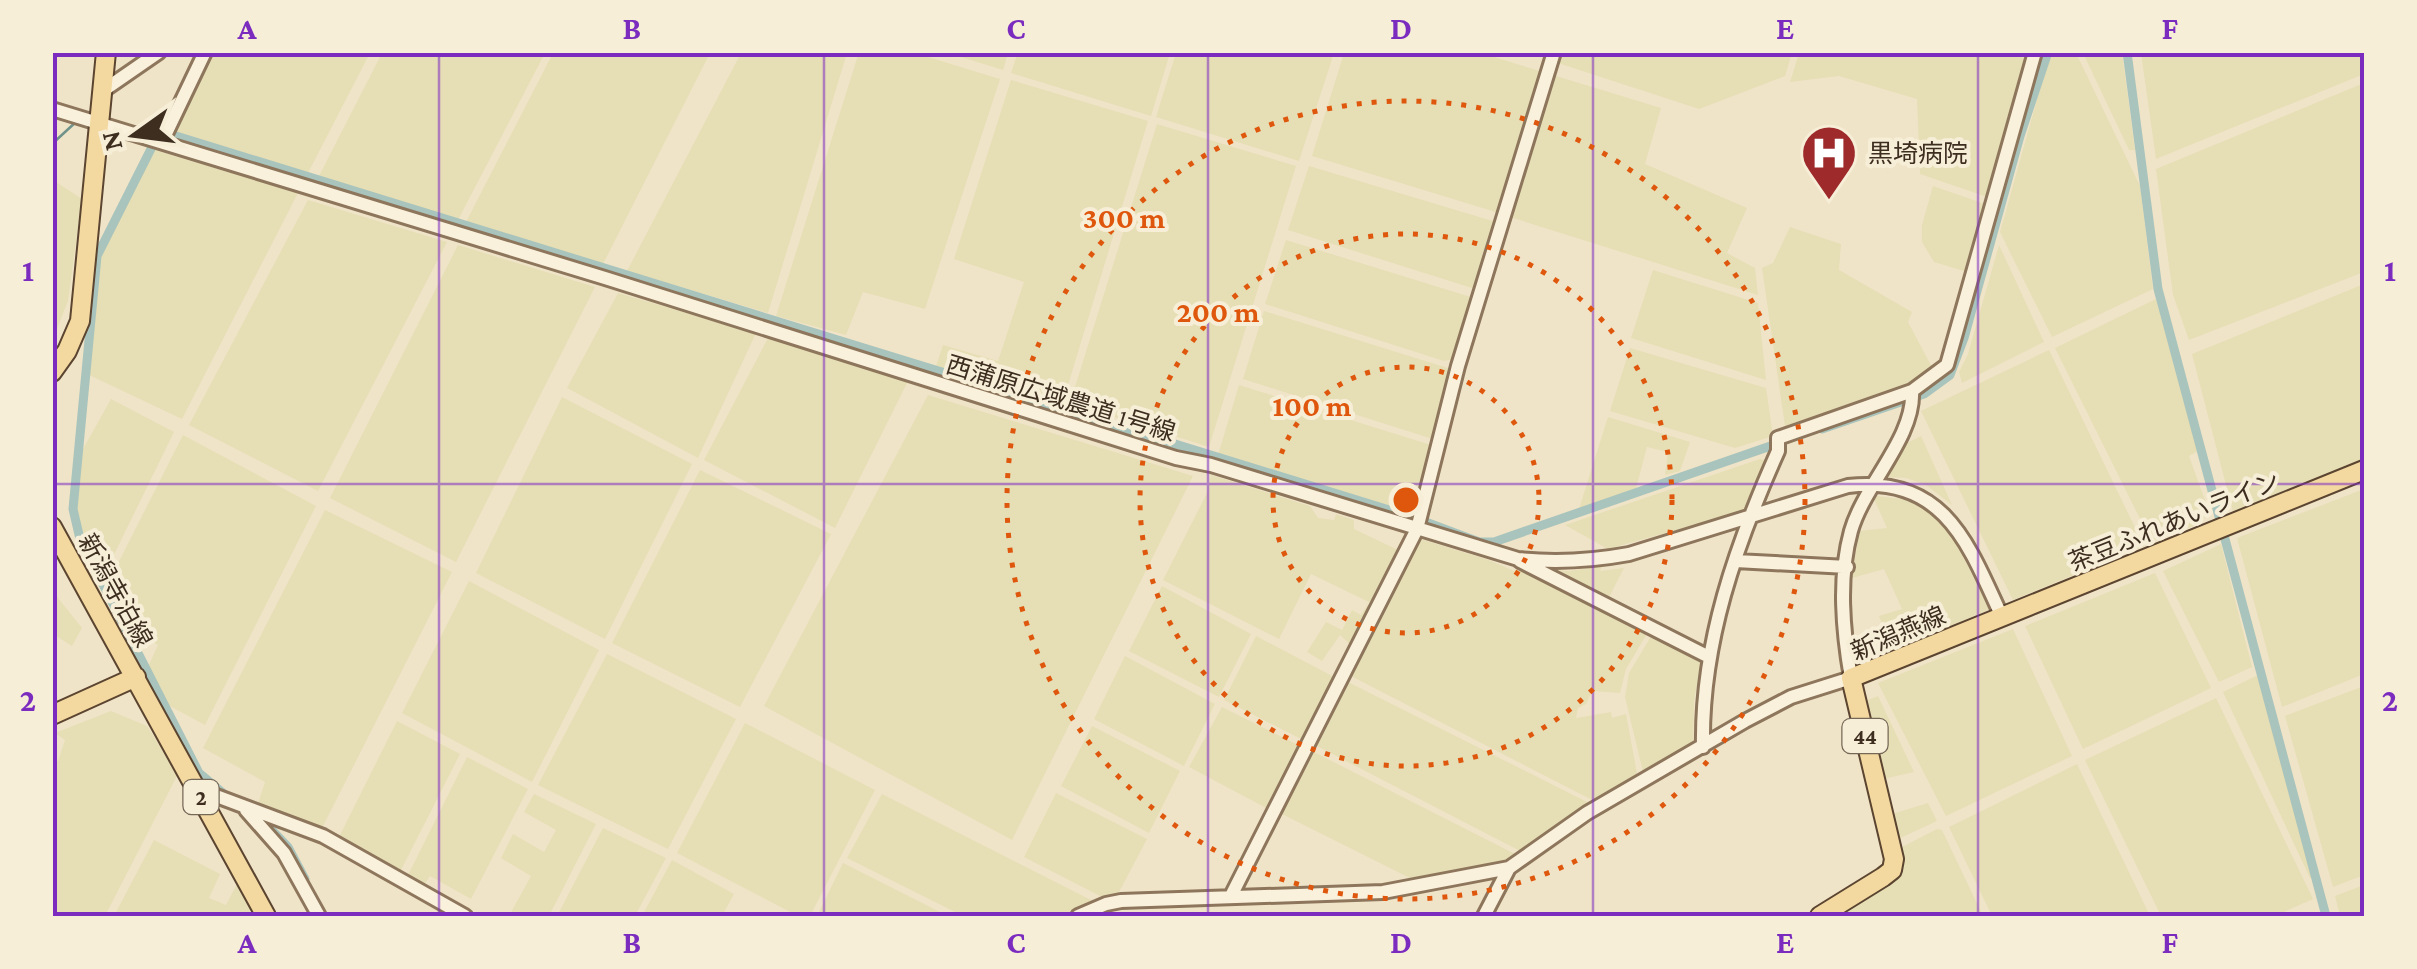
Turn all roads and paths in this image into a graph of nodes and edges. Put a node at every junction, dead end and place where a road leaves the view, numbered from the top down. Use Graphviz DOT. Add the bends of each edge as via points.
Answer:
graph roads {
  1 [pos="106,52"];
  2 [pos="159,52"];
  3 [pos="205,52"];
  4 [pos="1554,52"];
  5 [pos="2035,52"];
  6 [pos="104,91"];
  7 [pos="52,109"];
  8 [pos="92,121"];
  9 [pos="162,142"];
  10 [pos="52,372"];
  11 [pos="1912,390"];
  12 [pos="2364,470"];
  13 [pos="1873,483"];
  14 [pos="1752,516"];
  15 [pos="52,528"];
  16 [pos="1417,529"];
  17 [pos="1518,559"];
  18 [pos="1736,560"];
  19 [pos="1846,567"];
  20 [pos="2002,617"];
  21 [pos="1709,657"];
  22 [pos="136,677"];
  23 [pos="1851,678"];
  24 [pos="52,715"];
  25 [pos="1703,747"];
  26 [pos="199,793"];
  27 [pos="244,808"];
  28 [pos="1509,868"];
  29 [pos="1231,896"];
  30 [pos="1139,901"];
  31 [pos="266,916"];
  32 [pos="319,916"];
  33 [pos="465,916"];
  34 [pos="1078,916"];
  35 [pos="1147,916"];
  36 [pos="1484,916"];
  37 [pos="1820,916"];
  1 -- 6 [label="main road"];
  2 -- 6 [label="street"];
  3 -- 9 [label="street"];
  4 -- 16 [label="street" via="1458,366"];
  5 -- 11 [label="street" via="1947,365"];
  6 -- 8 [label="main road"];
  7 -- 8 [label="street, 西蒲原広域農道 1号線"];
  8 -- 9 [label="street, 西蒲原広域農道 1号線"];
  8 -- 10 [label="main road" via="80,320"];
  9 -- 16 [label="street, 西蒲原広域農道 1号線"];
  11 -- 13 [label="street" via="1914,411"];
  11 -- 14 [label="street" via="1778,438"];
  12 -- 20 [label="main road, 茶豆ふれあいライン"];
  13 -- 14 [label="street, 西蒲原広域農道 1号線"];
  13 -- 19 [label="street" via="1851,530"];
  13 -- 20 [label="street, 西蒲原広域農道 1号線" via="1900,487 1940,509 1960,530"];
  14 -- 17 [label="street, 西蒲原広域農道 1号線" via="1592,561"];
  14 -- 18 [label="street"];
  15 -- 22 [label="main road, 新潟寺泊線 / 2"];
  16 -- 17 [label="street, 西蒲原広域農道 1号線"];
  16 -- 29 [label="street"];
  17 -- 21 [label="street"];
  18 -- 19 [label="street"];
  18 -- 21 [label="street"];
  19 -- 23 [label="street" via="1842,628"];
  20 -- 23 [label="main road, 新潟燕線"];
  21 -- 25 [label="street"];
  22 -- 24 [label="main road"];
  22 -- 26 [label="main road, 2"];
  23 -- 25 [label="street" via="1791,697"];
  23 -- 37 [label="main road, 新潟燕線 / 44" via="1894,860 1883,877"];
  25 -- 28 [label="street" via="1586,813"];
  26 -- 27 [label="street"];
  26 -- 31 [label="main road, 2"];
  27 -- 32 [label="street" via="284,854"];
  27 -- 33 [label="street" via="328,839"];
  28 -- 29 [label="street" via="1383,892"];
  28 -- 36 [label="street"];
  29 -- 30 [label="street"];
  30 -- 34 [label="street"];
  30 -- 35 [label="street"];
}
